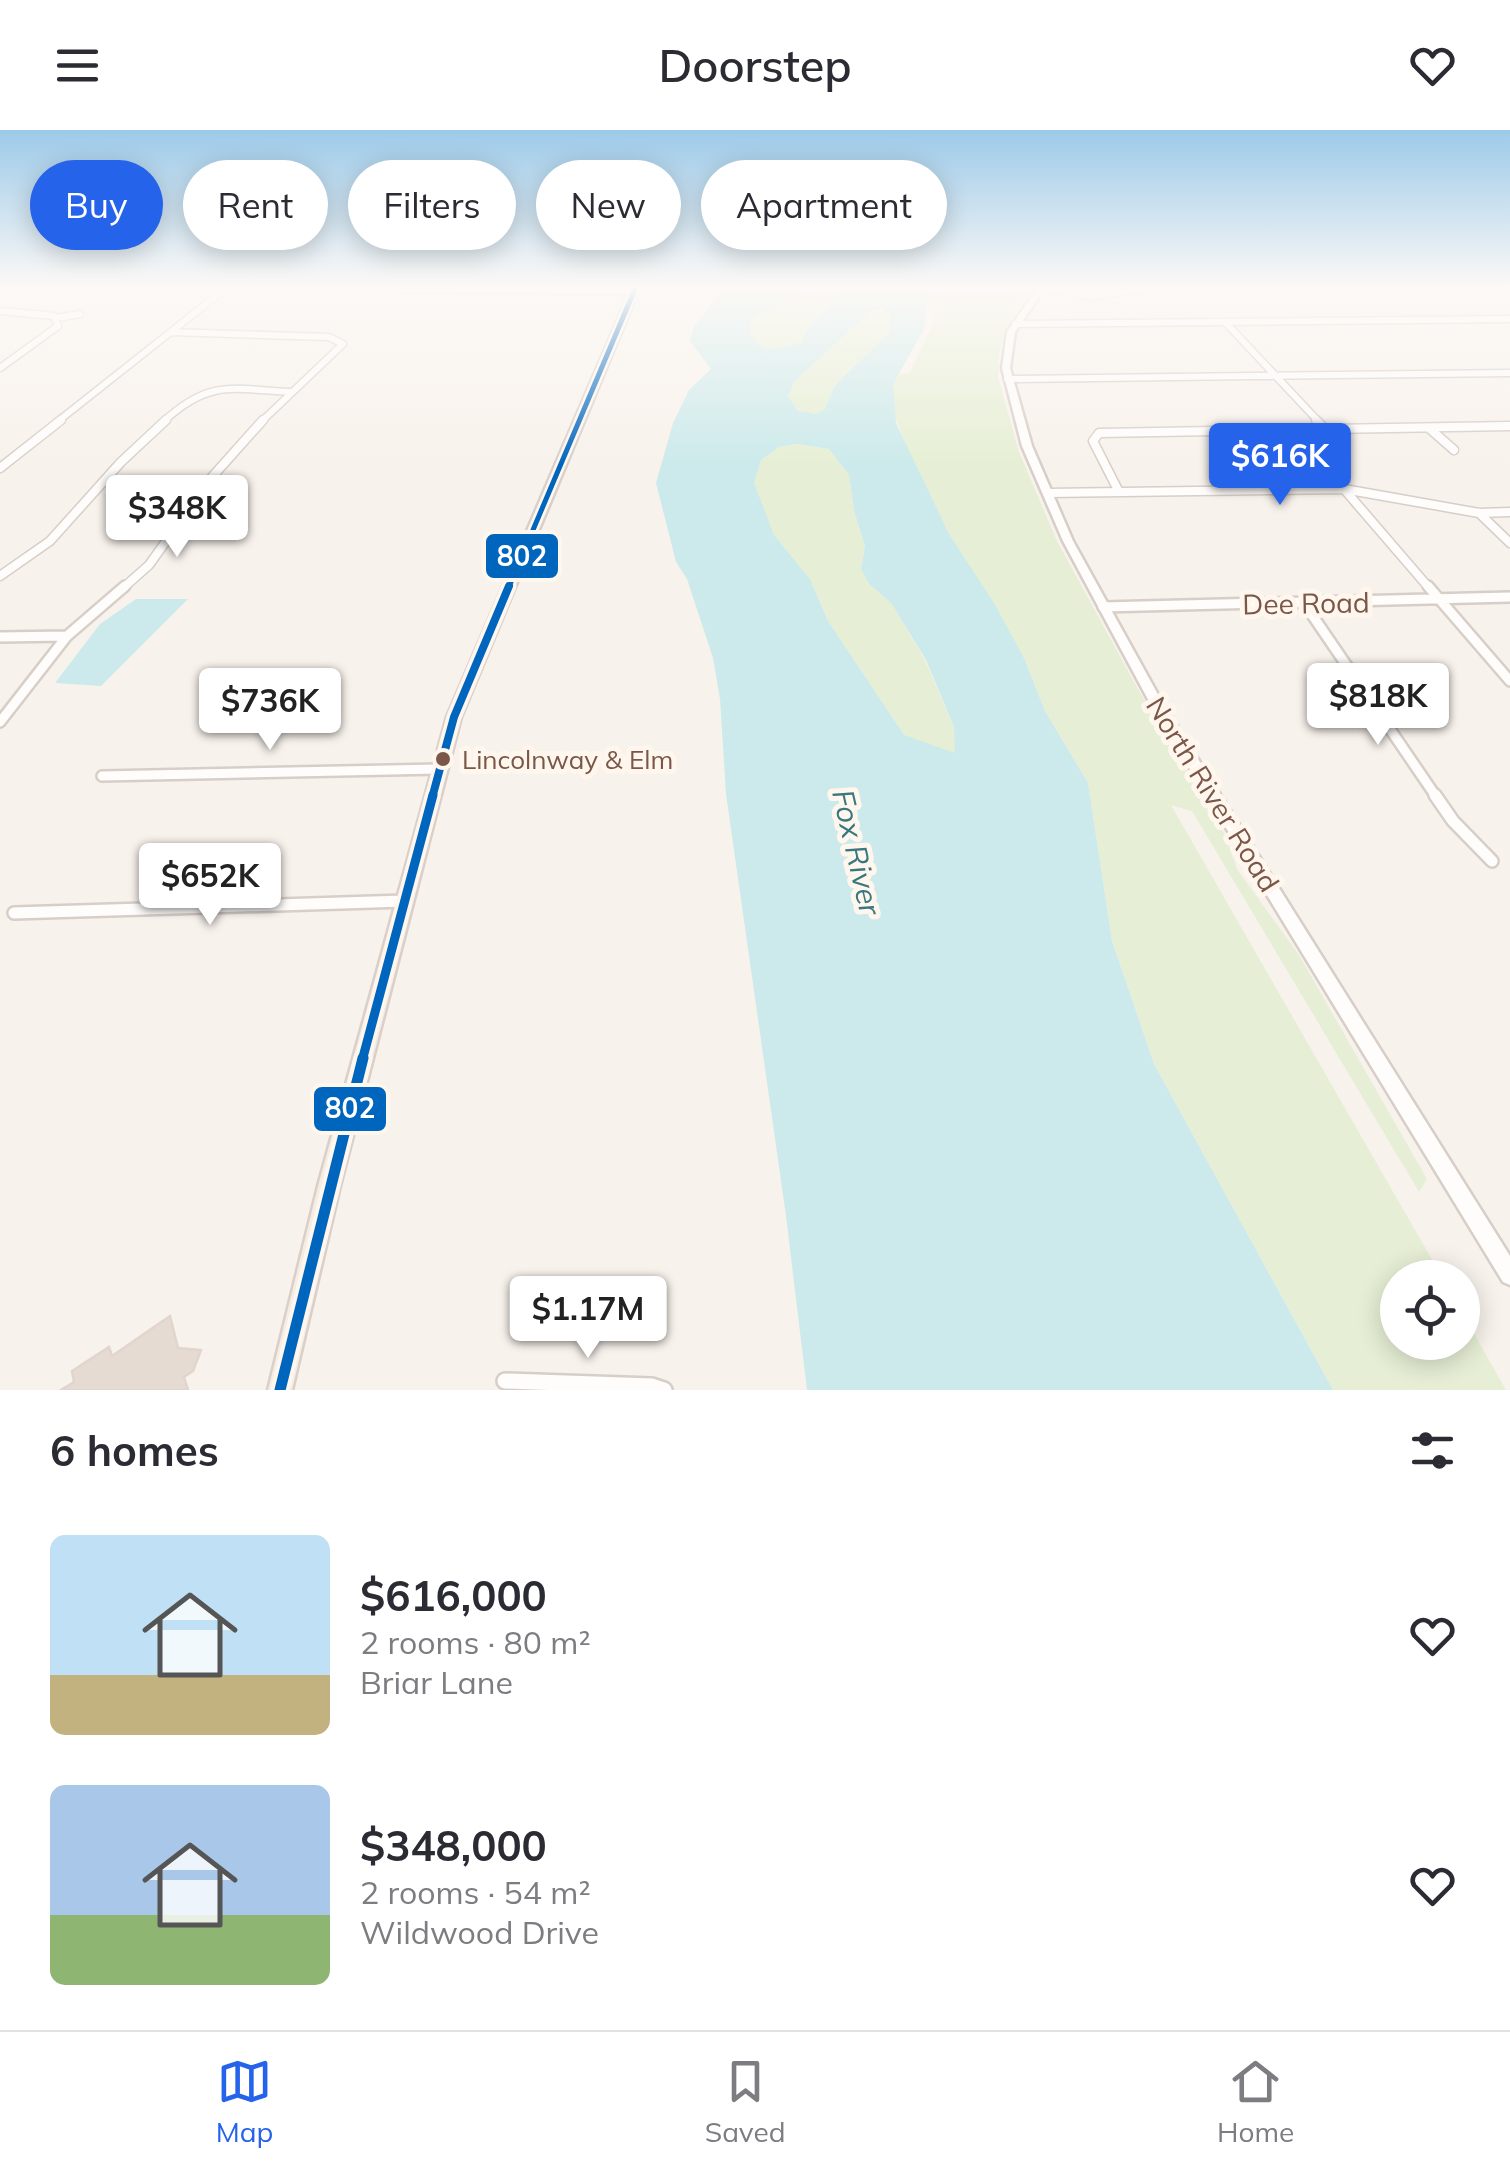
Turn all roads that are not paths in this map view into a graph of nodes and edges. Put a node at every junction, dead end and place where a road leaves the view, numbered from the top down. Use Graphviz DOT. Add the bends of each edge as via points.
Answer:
graph roads {
  1 [pos="31,348"];
  2 [pos="151,348"];
  3 [pos="340,348"];
  4 [pos="609,348"];
  5 [pos="1006,348"];
  6 [pos="1248,348"];
  7 [pos="0,368"];
  8 [pos="1510,372"];
  9 [pos="1274,376"];
  10 [pos="1007,379"];
  11 [pos="290,392"];
  12 [pos="1510,426"];
  13 [pos="1428,427"];
  14 [pos="1324,428"];
  15 [pos="1454,450"];
  16 [pos="0,468"];
  17 [pos="1344,489"];
  18 [pos="1119,492"];
  19 [pos="1047,493"];
  20 [pos="1510,512"];
  21 [pos="1479,513"];
  22 [pos="1510,543"];
  23 [pos="0,576"];
  24 [pos="1510,597"];
  25 [pos="1440,600"];
  26 [pos="1304,603"];
  27 [pos="1103,607"];
  28 [pos="0,636"];
  29 [pos="68,636"];
  30 [pos="1510,681"];
  31 [pos="0,722"];
  32 [pos="439,769"];
  33 [pos="102,776"];
  34 [pos="1492,861"];
  35 [pos="405,901"];
  36 [pos="14,913"];
  37 [pos="1510,1274"];
  38 [pos="505,1382"];
  39 [pos="280,1390"];
  40 [pos="664,1390"];
  1 -- 7 [label="street"];
  2 -- 16 [label="street"];
  3 -- 11 [label="street"];
  4 -- 32 [label="main road" via="469,678"];
  5 -- 10 [label="main road, North River Road"];
  6 -- 9 [label="street"];
  8 -- 9 [label="street"];
  9 -- 10 [label="street"];
  9 -- 14 [label="street"];
  10 -- 19 [label="main road, North River Road"];
  11 -- 23 [label="street" via="220,388 188,399 50,541"];
  11 -- 29 [label="street" via="212,477 149,565"];
  12 -- 13 [label="street"];
  13 -- 14 [label="street"];
  13 -- 15 [label="street"];
  14 -- 17 [label="street"];
  14 -- 18 [label="street" via="1094,436"];
  17 -- 18 [label="street"];
  17 -- 21 [label="street"];
  17 -- 25 [label="street"];
  18 -- 19 [label="street"];
  19 -- 27 [label="main road, North River Road"];
  20 -- 21 [label="street"];
  21 -- 22 [label="street"];
  24 -- 25 [label="street, Dee Road"];
  25 -- 26 [label="street, Dee Road"];
  25 -- 30 [label="street"];
  26 -- 27 [label="street, Dee Road"];
  26 -- 34 [label="street" via="1452,821"];
  27 -- 37 [label="main road, North River Road"];
  28 -- 29 [label="street"];
  29 -- 31 [label="street"];
  32 -- 33 [label="street"];
  32 -- 35 [label="main road"];
  35 -- 36 [label="street"];
  35 -- 39 [label="main road"];
  38 -- 40 [label="street"];
}
